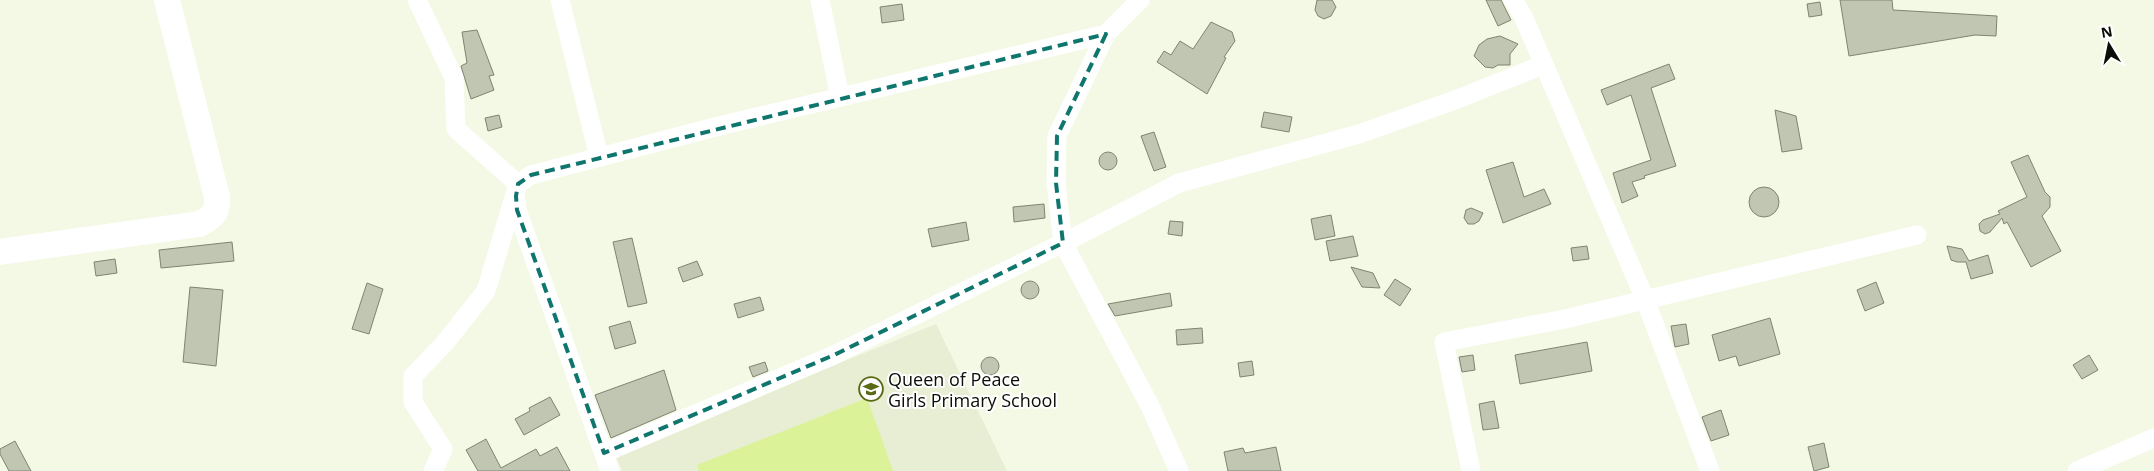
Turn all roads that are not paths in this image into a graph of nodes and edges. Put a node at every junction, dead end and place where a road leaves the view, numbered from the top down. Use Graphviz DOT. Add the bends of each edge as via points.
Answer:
graph roads {
  1 [pos="167,0"];
  2 [pos="417,0"];
  3 [pos="560,0"];
  4 [pos="820,0"];
  5 [pos="1140,0"];
  6 [pos="1513,0"];
  7 [pos="1106,34"];
  8 [pos="1543,65"];
  9 [pos="840,97"];
  10 [pos="599,158"];
  11 [pos="517,190"];
  12 [pos="1917,235"];
  13 [pos="1063,243"];
  14 [pos="0,252"];
  15 [pos="1645,299"];
  16 [pos="2154,438"];
  17 [pos="604,453"];
  18 [pos="433,471"];
  19 [pos="610,471"];
  20 [pos="1179,471"];
  21 [pos="1471,471"];
  22 [pos="1710,471"];
  23 [pos="2077,471"];
  1 -- 14 [label="street" via="217,196 218,205 212,218 200,224"];
  2 -- 11 [label="street" via="454,78 456,129"];
  3 -- 10 [label="street"];
  4 -- 9 [label="street"];
  5 -- 7 [label="street"];
  6 -- 8 [label="street"];
  7 -- 9 [label="street"];
  7 -- 13 [label="street" via="1058,136 1056,183"];
  8 -- 13 [label="street" via="1360,134 1179,182"];
  8 -- 15 [label="street"];
  9 -- 10 [label="street"];
  10 -- 11 [label="street" via="531,176"];
  11 -- 17 [label="street" via="517,210"];
  11 -- 18 [label="street" via="486,291 444,344 413,376 413,402 443,449"];
  12 -- 15 [label="street"];
  13 -- 17 [label="street" via="834,355"];
  13 -- 20 [label="street" via="1150,406"];
  15 -- 21 [label="street" via="1565,319 1444,342"];
  15 -- 22 [label="street"];
  16 -- 23 [label="street"];
  17 -- 19 [label="street"];
}
